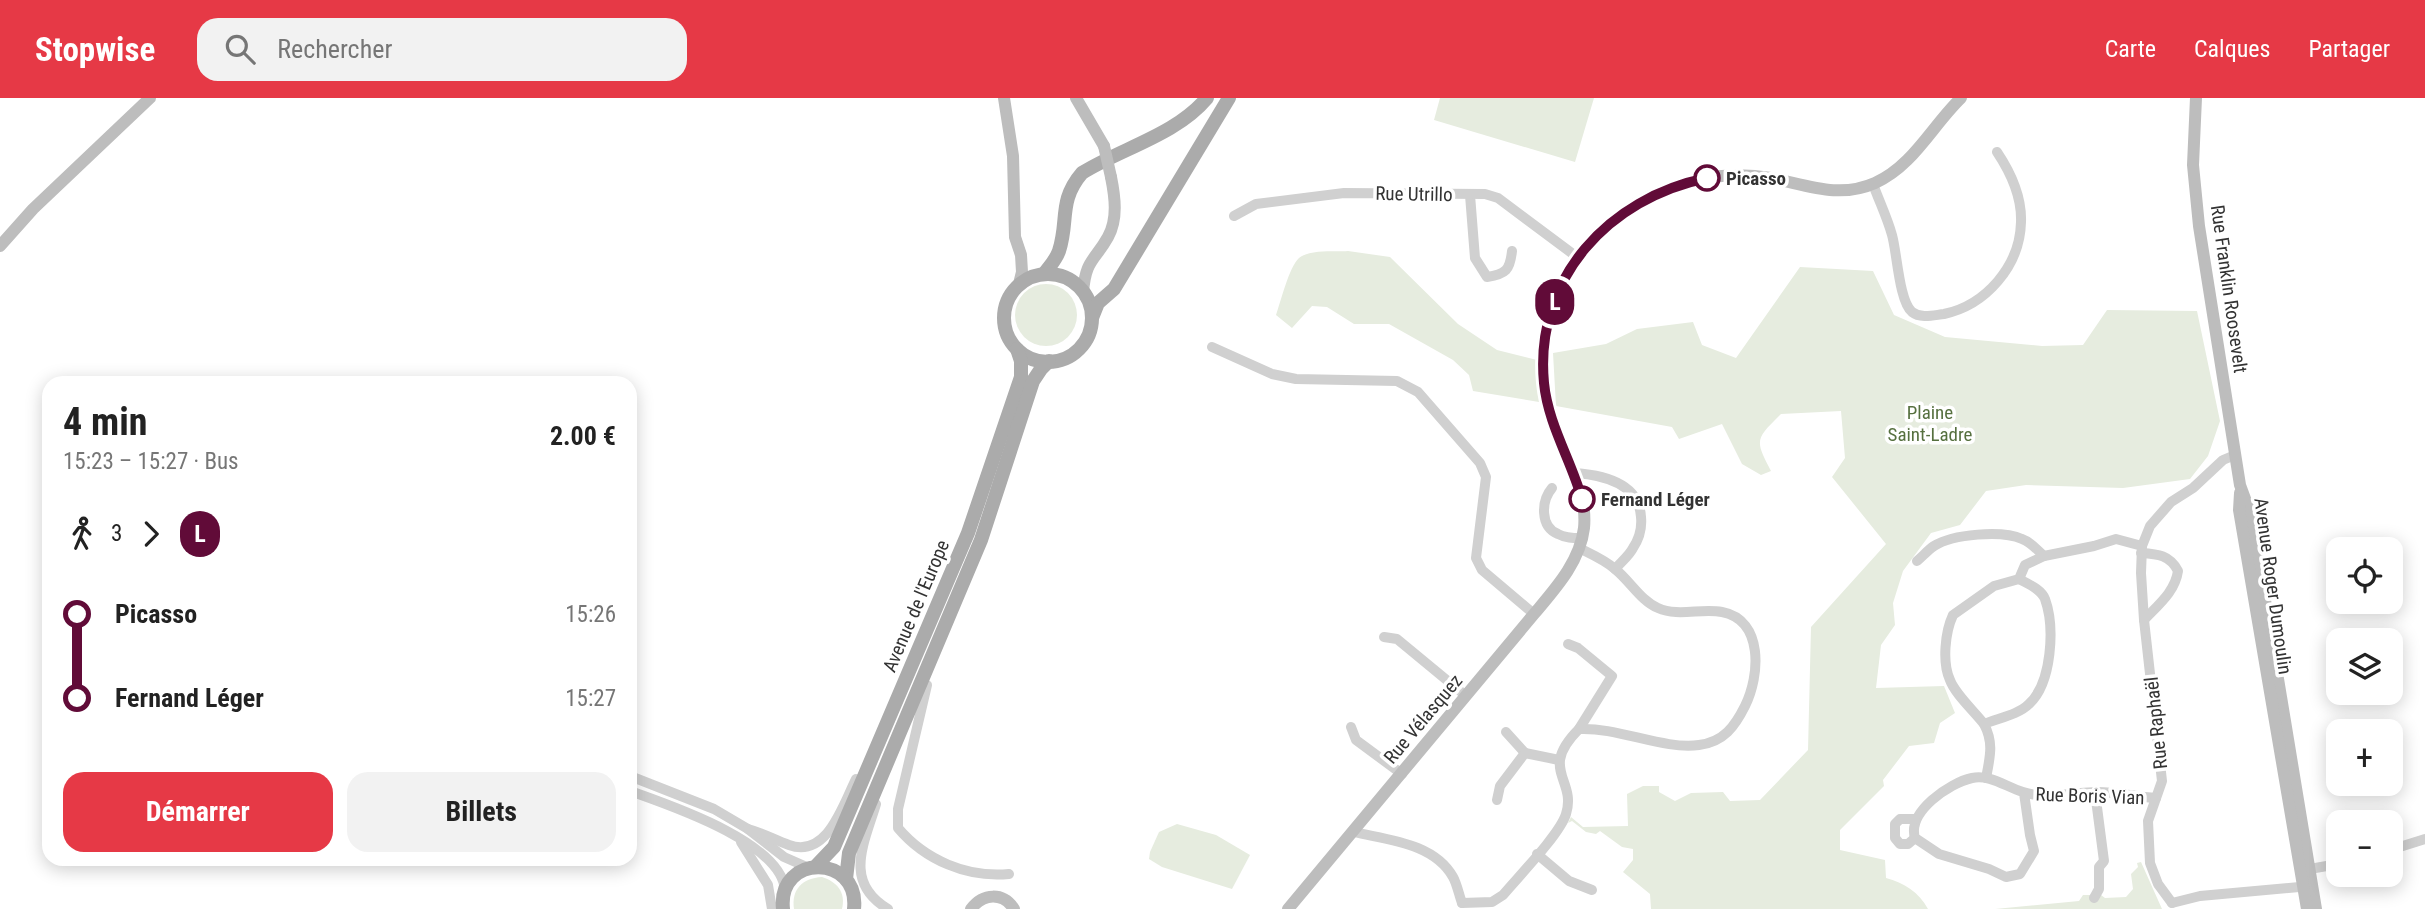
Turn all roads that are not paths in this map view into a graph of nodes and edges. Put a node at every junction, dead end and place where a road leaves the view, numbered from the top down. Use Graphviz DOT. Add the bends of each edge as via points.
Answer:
graph roads {
  1 [pos="150,98"];
  2 [pos="1004,98"];
  3 [pos="1076,98"];
  4 [pos="1207,98"];
  5 [pos="1229,98"];
  6 [pos="1961,98"];
  7 [pos="2196,98"];
  8 [pos="1997,152"];
  9 [pos="1873,184"];
  10 [pos="1470,195"];
  11 [pos="1234,216"];
  12 [pos="0,246"];
  13 [pos="1512,251"];
  14 [pos="1577,257"];
  15 [pos="1044,274"];
  16 [pos="1019,284"];
  17 [pos="1083,292"];
  18 [pos="1092,319"];
  19 [pos="1212,347"];
  20 [pos="1017,349"];
  21 [pos="1049,361"];
  22 [pos="2235,455"];
  23 [pos="1575,473"];
  24 [pos="2240,485"];
  25 [pos="1552,488"];
  26 [pos="1580,543"];
  27 [pos="2141,549"];
  28 [pos="2043,556"];
  29 [pos="1917,561"];
  30 [pos="1615,569"];
  31 [pos="2019,579"];
  32 [pos="1534,614"];
  33 [pos="2144,620"];
  34 [pos="1384,637"];
  35 [pos="938,640"];
  36 [pos="1568,644"];
  37 [pos="1466,696"];
  38 [pos="1984,724"];
  39 [pos="886,726"];
  40 [pos="1351,727"];
  41 [pos="1579,729"];
  42 [pos="1506,733"];
  43 [pos="1525,753"];
  44 [pos="1559,760"];
  45 [pos="886,765"];
  46 [pos="1402,774"];
  47 [pos="1986,778"];
  48 [pos="637,779"];
  49 [pos="2095,792"];
  50 [pos="2024,793"];
  51 [pos="637,794"];
  52 [pos="2156,798"];
  53 [pos="1497,800"];
  54 [pos="1915,819"];
  55 [pos="748,829"];
  56 [pos="1354,832"];
  57 [pos="738,839"];
  58 [pos="2425,839"];
  59 [pos="1918,840"];
  60 [pos="2403,846"];
  61 [pos="1537,854"];
  62 [pos="2326,866"];
  63 [pos="812,867"];
  64 [pos="2305,870"];
  65 [pos="1009,874"];
  66 [pos="846,879"];
  67 [pos="2308,887"];
  68 [pos="785,890"];
  69 [pos="1592,890"];
  70 [pos="2094,898"];
  71 [pos="858,906"];
  72 [pos="1461,906"];
  73 [pos="2172,906"];
  74 [pos="772,909"];
  75 [pos="783,909"];
  76 [pos="888,909"];
  77 [pos="971,909"];
  78 [pos="1014,909"];
  79 [pos="1288,909"];
  80 [pos="2307,909"];
  81 [pos="2316,909"];
  1 -- 12 [label="main road"];
  2 -- 16 [label="main road" via="1013,156 1014,237 1021,255"];
  3 -- 17 [label="main road, bridge" via="1104,146 1114,193 1114,223 1085,271"];
  4 -- 15 [label="main road" via="1157,135 1082,173 1064,210 1059,251"];
  5 -- 18 [label="main road"];
  6 -- 9 [label="main road" via="1911,157"];
  7 -- 22 [label="main road, Rue Franklin Roosevelt" via="2193,165 2199,226"];
  8 -- 9 [label="street" via="2017,191 2021,223 2014,253 2000,280 1972,304 1952,312 1928,317 1908,306 1892,235"];
  9 -- 14 [label="main road" via="1826,191 1772,178 1729,175 1682,183 1629,208"];
  10 -- 11 [label="street, Rue Utrillo" via="1344,193 1256,204"];
  10 -- 13 [label="street" via="1475,258 1487,277 1503,274 1510,267"];
  10 -- 14 [label="street, Rue Utrillo" via="1498,198"];
  14 -- 23 [label="main road" via="1552,308 1544,382 1551,417"];
  15 -- 16 [label="main road"];
  15 -- 17 [label="main road" via="1070,279"];
  16 -- 20 [label="main road" via="1004,312 1008,336"];
  17 -- 18 [label="main road"];
  18 -- 21 [label="main road" via="1082,346"];
  19 -- 32 [label="street" via="1272,374 1296,379 1397,381 1418,391 1480,463 1486,477 1476,558 1482,570"];
  20 -- 21 [label="main road"];
  20 -- 39 [label="main road, Avenue de l'Europe" via="1021,377 972,520"];
  21 -- 35 [label="main road, Avenue de l'Europe" via="1033,381 981,540"];
  22 -- 24 [label="main road, Rue Franklin Roosevelt"];
  22 -- 27 [label="street" via="2171,502 2150,526"];
  23 -- 26 [label="main road" via="1583,503"];
  23 -- 30 [label="street" via="1619,483 1633,494 1640,509 1639,535"];
  24 -- 64 [label="main road, Avenue Roger Dumoulin" via="2239,510"];
  25 -- 26 [label="street" via="1544,513 1549,529"];
  26 -- 30 [label="street"];
  26 -- 32 [label="main road, Rue Vélasquez" via="1565,574"];
  27 -- 28 [label="street" via="2116,539"];
  27 -- 33 [label="street, Rue Raphaël"];
  27 -- 33 [label="street" via="2168,557 2178,571 2172,590"];
  28 -- 29 [label="street" via="2022,539 2000,533 1947,540"];
  28 -- 31 [label="street" via="2025,565"];
  30 -- 41 [label="street" via="1657,608 1722,612 1737,618 1752,638 1754,676 1737,721 1720,739 1698,746"];
  31 -- 38 [label="street" via="2044,598 2052,646 2049,662 2028,706"];
  31 -- 38 [label="street" via="1994,586 1953,615 1950,622 1946,659 1950,681"];
  32 -- 37 [label="main road, Rue Vélasquez"];
  33 -- 52 [label="street, Rue Raphaël" via="2162,781"];
  34 -- 37 [label="street" via="1397,639"];
  35 -- 45 [label="main road, Avenue de l'Europe"];
  35 -- 65 [label="street, Avenue de l'Europe" via="898,809 898,828 925,853 959,869 981,875"];
  36 -- 41 [label="street" via="1612,676"];
  37 -- 46 [label="main road, Rue Vélasquez"];
  38 -- 47 [label="street" via="1991,738"];
  39 -- 55 [label="street" via="826,838 802,848"];
  39 -- 63 [label="main road, Avenue de l'Europe" via="834,847"];
  40 -- 46 [label="street" via="1356,740"];
  41 -- 44 [label="street"];
  42 -- 43 [label="street"];
  43 -- 44 [label="street"];
  43 -- 53 [label="street" via="1500,786"];
  44 -- 61 [label="street" via="1567,810 1561,826"];
  45 -- 66 [label="main road, Avenue de l'Europe" via="849,853"];
  45 -- 76 [label="street" via="859,864 867,890"];
  46 -- 56 [label="main road, Rue Vélasquez"];
  47 -- 50 [label="street, Rue Boris Vian"];
  47 -- 54 [label="street" via="1947,788"];
  48 -- 55 [label="street" via="714,809"];
  49 -- 50 [label="street, Rue Boris Vian"];
  49 -- 52 [label="street, Rue Boris Vian"];
  49 -- 70 [label="street" via="2104,861"];
  50 -- 59 [label="street" via="2034,851 2020,874 2007,877 1939,854"];
  51 -- 57 [label="street" via="708,821"];
  52 -- 73 [label="street, Rue Raphaël" via="2148,821 2150,863"];
  54 -- 59 [label="street"];
  54 -- 59 [label="street" via="1900,819 1895,824 1895,838 1900,844"];
  55 -- 63 [label="street" via="784,857"];
  56 -- 72 [label="street" via="1436,857 1454,878"];
  56 -- 79 [label="main road, Rue Vélasquez"];
  57 -- 68 [label="street" via="777,869"];
  57 -- 74 [label="street" via="768,886"];
  58 -- 60 [label="street"];
  61 -- 69 [label="street" via="1569,881"];
  61 -- 72 [label="street" via="1493,902"];
  62 -- 64 [label="street"];
  63 -- 66 [label="main road" via="832,869"];
  63 -- 68 [label="main road, Avenue de l'Europe" via="792,878"];
  64 -- 67 [label="main road, Avenue Roger Dumoulin"];
  66 -- 71 [label="main road"];
  67 -- 73 [label="street" via="2200,896"];
  67 -- 80 [label="main road, Avenue Roger Dumoulin"];
  67 -- 81 [label="main road, Avenue Roger Dumoulin"];
  68 -- 75 [label="main road"];
  77 -- 78 [label="main road" via="982,898 993,896 1005,899"];
}
